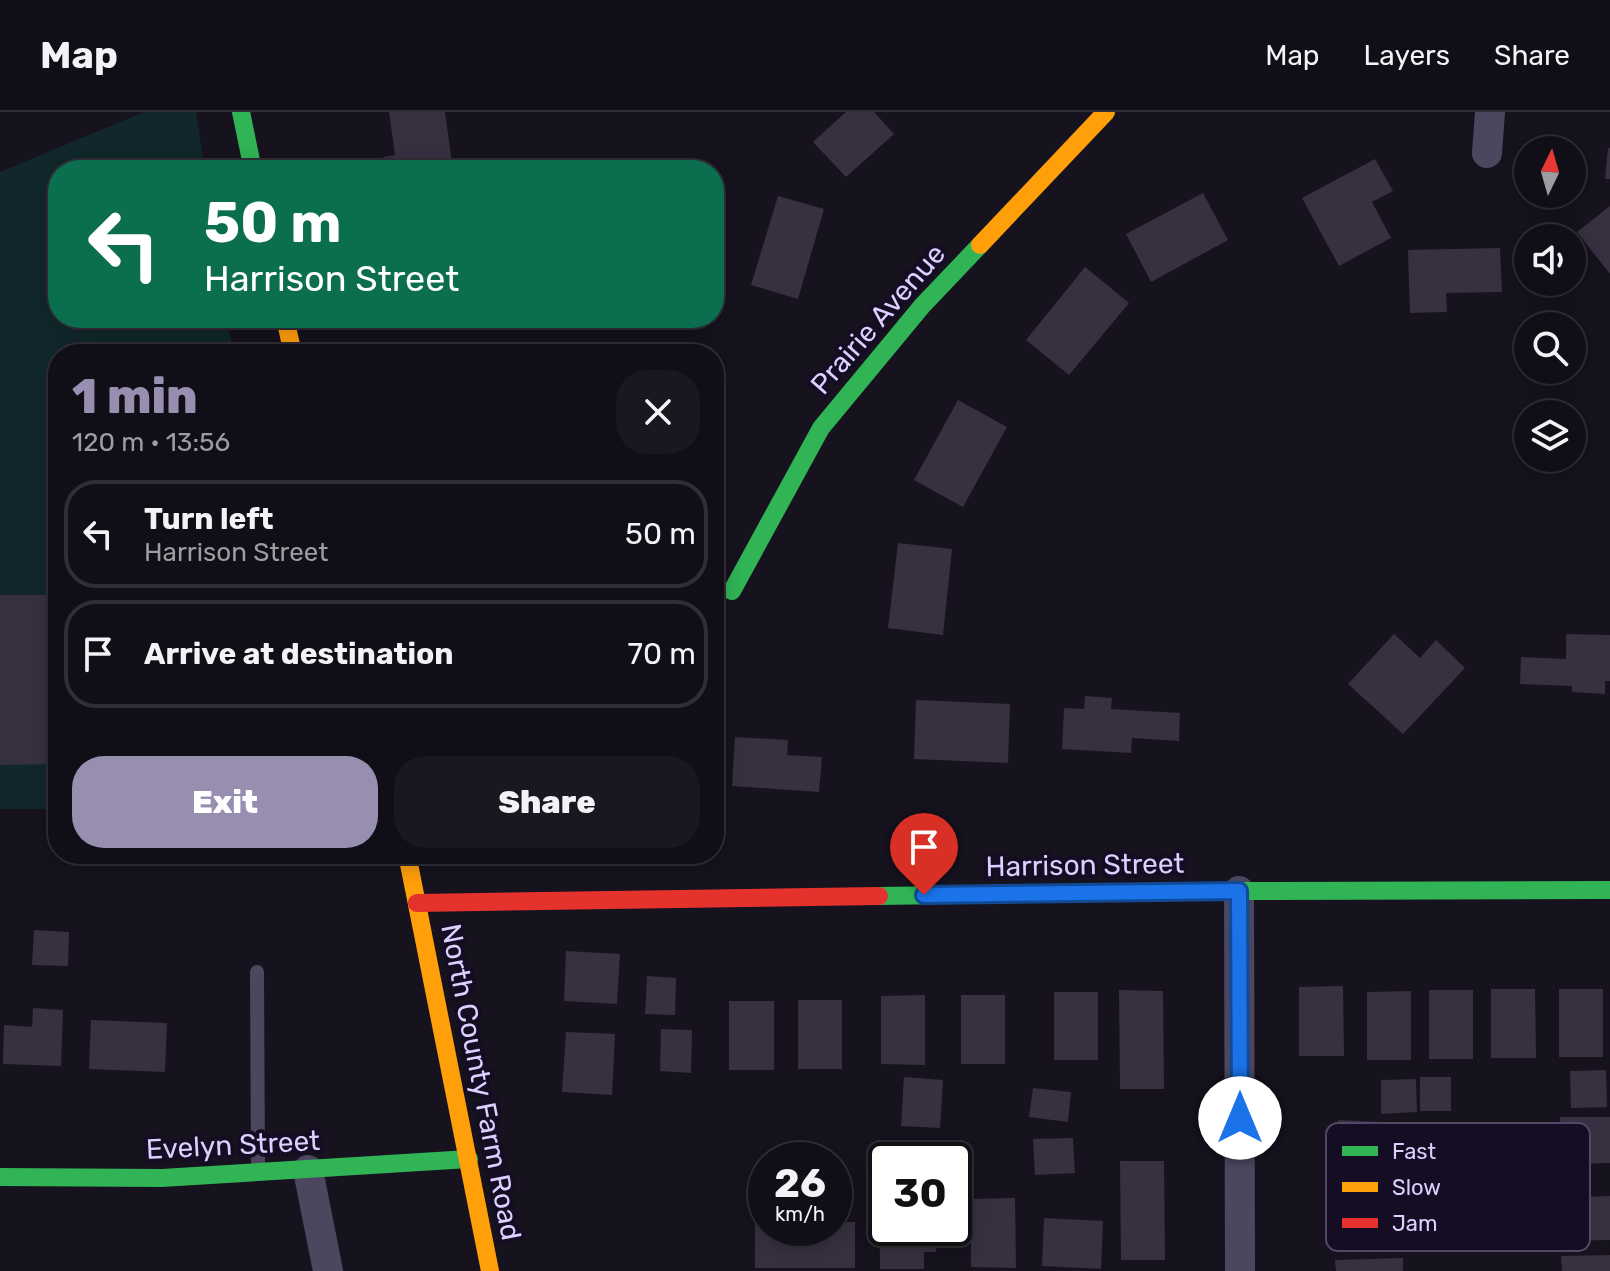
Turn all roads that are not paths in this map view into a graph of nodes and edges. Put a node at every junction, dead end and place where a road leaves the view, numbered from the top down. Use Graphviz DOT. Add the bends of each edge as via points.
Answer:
graph roads {
  1 [pos="241,112"];
  2 [pos="1106,112"];
  3 [pos="1490,112"];
  4 [pos="1487,153"];
  5 [pos="251,160"];
  6 [pos="732,591"];
  7 [pos="409,864"];
  8 [pos="1610,890"];
  9 [pos="1239,891"];
  10 [pos="417,903"];
  11 [pos="257,972"];
  12 [pos="469,1159"];
  13 [pos="308,1170"];
  14 [pos="258,1173"];
  15 [pos="0,1177"];
  16 [pos="328,1271"];
  17 [pos="490,1271"];
  18 [pos="1240,1271"];
  1 -- 5 [label="street"];
  2 -- 6 [label="street, Prairie Avenue" via="922,306 821,428"];
  3 -- 4 [label="street"];
  7 -- 10 [label="street, North County Farm Road"];
  8 -- 9 [label="street, Harrison Street"];
  9 -- 10 [label="street, Harrison Street"];
  9 -- 18 [label="street"];
  10 -- 12 [label="street, North County Farm Road"];
  11 -- 14 [label="lane"];
  12 -- 13 [label="street, Evelyn Street"];
  12 -- 17 [label="street, North County Farm Road"];
  13 -- 14 [label="street, Evelyn Street"];
  13 -- 16 [label="street"];
  14 -- 15 [label="street, Evelyn Street"];
}
